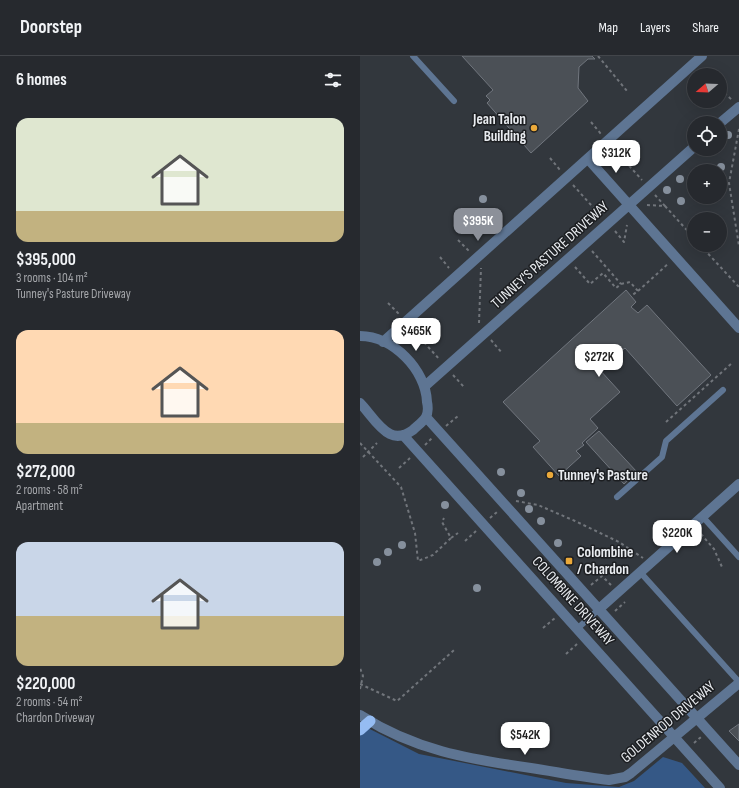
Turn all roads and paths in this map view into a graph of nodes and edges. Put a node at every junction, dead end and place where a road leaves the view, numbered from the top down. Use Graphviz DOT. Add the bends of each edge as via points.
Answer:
graph roads {
  1 [pos="413,56"];
  2 [pos="598,56"];
  3 [pos="702,56"];
  4 [pos="627,91"];
  5 [pos="727,96"];
  6 [pos="454,101"];
  7 [pos="735,103"];
  8 [pos="726,116"];
  9 [pos="591,122"];
  10 [pos="739,129"];
  11 [pos="602,135"];
  12 [pos="613,147"];
  13 [pos="687,153"];
  14 [pos="550,158"];
  15 [pos="588,159"];
  16 [pos="561,172"];
  17 [pos="642,180"];
  18 [pos="571,183"];
  19 [pos="653,192"];
  20 [pos="629,205"];
  21 [pos="647,205"];
  22 [pos="665,206"];
  23 [pos="601,216"];
  24 [pos="627,225"];
  25 [pos="687,230"];
  26 [pos="615,231"];
  27 [pos="458,240"];
  28 [pos="739,246"];
  29 [pos="469,251"];
  30 [pos="592,251"];
  31 [pos="706,252"];
  32 [pos="440,257"];
  33 [pos="676,257"];
  34 [pos="580,261"];
  35 [pos="481,265"];
  36 [pos="456,276"];
  37 [pos="621,284"];
  38 [pos="739,287"];
  39 [pos="638,291"];
  40 [pos="631,296"];
  41 [pos="388,303"];
  42 [pos="399,315"];
  43 [pos="479,323"];
  44 [pos="411,328"];
  45 [pos="739,328"];
  46 [pos="360,336"];
  47 [pos="491,340"];
  48 [pos="383,342"];
  49 [pos="502,353"];
  50 [pos="442,362"];
  51 [pos="731,364"];
  52 [pos="454,374"];
  53 [pos="425,386"];
  54 [pos="464,387"];
  55 [pos="723,390"];
  56 [pos="360,403"];
  57 [pos="458,416"];
  58 [pos="426,417"];
  59 [pos="666,422"];
  60 [pos="446,426"];
  61 [pos="403,435"];
  62 [pos="433,437"];
  63 [pos="360,442"];
  64 [pos="377,443"];
  65 [pos="424,446"];
  66 [pos="368,452"];
  67 [pos="363,457"];
  68 [pos="412,457"];
  69 [pos="399,468"];
  70 [pos="739,484"];
  71 [pos="617,497"];
  72 [pos="511,500"];
  73 [pos="499,510"];
  74 [pos="702,516"];
  75 [pos="444,518"];
  76 [pos="489,519"];
  77 [pos="478,529"];
  78 [pos="458,533"];
  79 [pos="701,534"];
  80 [pos="451,538"];
  81 [pos="465,541"];
  82 [pos="739,557"];
  83 [pos="646,560"];
  84 [pos="722,566"];
  85 [pos="640,572"];
  86 [pos="589,588"];
  87 [pos="613,588"];
  88 [pos="625,602"];
  89 [pos="599,609"];
  90 [pos="615,611"];
  91 [pos="556,617"];
  92 [pos="600,624"];
  93 [pos="543,628"];
  94 [pos="578,628"];
  95 [pos="592,631"];
  96 [pos="579,642"];
  97 [pos="454,650"];
  98 [pos="566,654"];
  99 [pos="360,668"];
  100 [pos="739,682"];
  101 [pos="361,685"];
  102 [pos="360,689"];
  103 [pos="679,711"];
  104 [pos="360,715"];
  105 [pos="697,719"];
  106 [pos="669,720"];
  107 [pos="370,721"];
  108 [pos="360,730"];
  109 [pos="702,736"];
  110 [pos="675,738"];
  111 [pos="693,744"];
  112 [pos="739,765"];
  113 [pos="720,788"];
  1 -- 6 [label="lane"];
  2 -- 4 [label="path"];
  3 -- 15 [label="street"];
  5 -- 7 [label="path"];
  7 -- 8 [label="street"];
  9 -- 11 [label="path"];
  10 -- 28 [label="path" via="729,183"];
  12 -- 17 [label="path"];
  13 -- 20 [label="street, TUNNEY'S PASTURE DRIVEWAY"];
  14 -- 16 [label="path"];
  15 -- 20 [label="street"];
  15 -- 36 [label="street"];
  18 -- 23 [label="path"];
  19 -- 22 [label="path"];
  20 -- 33 [label="street"];
  20 -- 53 [label="street, TUNNEY'S PASTURE DRIVEWAY"];
  21 -- 22 [label="path"];
  22 -- 25 [label="path"];
  24 -- 26 [label="path" via="624,242"];
  27 -- 29 [label="path"];
  30 -- 37 [label="path"];
  31 -- 38 [label="path"];
  32 -- 36 [label="path"];
  33 -- 39 [label="path"];
  33 -- 45 [label="street"];
  34 -- 37 [label="path" via="574,267 590,284 603,273 616,288"];
  35 -- 43 [label="path"];
  36 -- 48 [label="street"];
  37 -- 39 [label="path" via="630,282"];
  39 -- 40 [label="path"];
  41 -- 42 [label="path"];
  44 -- 50 [label="path"];
  46 -- 48 [label="street"];
  47 -- 49 [label="path"];
  48 -- 53 [label="street" via="408,360"];
  51 -- 59 [label="path"];
  52 -- 54 [label="path"];
  53 -- 58 [label="street" via="428,407"];
  55 -- 71 [label="lane" via="666,441 662,457"];
  56 -- 61 [label="street" via="385,430 397,436"];
  57 -- 60 [label="path"];
  58 -- 61 [label="street"];
  58 -- 89 [label="street, COLOMBINE DRIVEWAY"];
  61 -- 94 [label="street, COLOMBINE DRIVEWAY"];
  62 -- 65 [label="path"];
  63 -- 66 [label="path"];
  64 -- 66 [label="path"];
  66 -- 67 [label="path"];
  66 -- 80 [label="path" via="400,486 415,533 418,561 433,555"];
  68 -- 69 [label="path"];
  70 -- 74 [label="street"];
  72 -- 83 [label="path" via="538,505 576,521 632,549"];
  73 -- 76 [label="path"];
  74 -- 82 [label="lane"];
  74 -- 85 [label="street"];
  75 -- 80 [label="path" via="442,522"];
  77 -- 81 [label="path"];
  78 -- 80 [label="path"];
  79 -- 84 [label="path" via="714,550"];
  85 -- 89 [label="street"];
  85 -- 100 [label="lane"];
  86 -- 87 [label="path" via="602,576"];
  88 -- 90 [label="path"];
  89 -- 94 [label="lane"];
  89 -- 105 [label="street, COLOMBINE DRIVEWAY"];
  91 -- 93 [label="path"];
  92 -- 95 [label="path"];
  94 -- 110 [label="street, COLOMBINE DRIVEWAY"];
  96 -- 98 [label="path"];
  97 -- 101 [label="path" via="396,701"];
  99 -- 101 [label="path" via="363,676"];
  100 -- 105 [label="street, GOLDENROD DRIVEWAY"];
  101 -- 102 [label="path"];
  103 -- 106 [label="path"];
  104 -- 107 [label="street, GOLDENROD DRIVEWAY"];
  105 -- 110 [label="street, GOLDENROD DRIVEWAY"];
  105 -- 112 [label="street, COLOMBINE DRIVEWAY"];
  107 -- 108 [label="highway"];
  107 -- 110 [label="street, GOLDENROD DRIVEWAY" via="402,738 448,754 609,780 631,773"];
  109 -- 111 [label="path"];
  110 -- 113 [label="street, COLOMBINE DRIVEWAY"];
}
